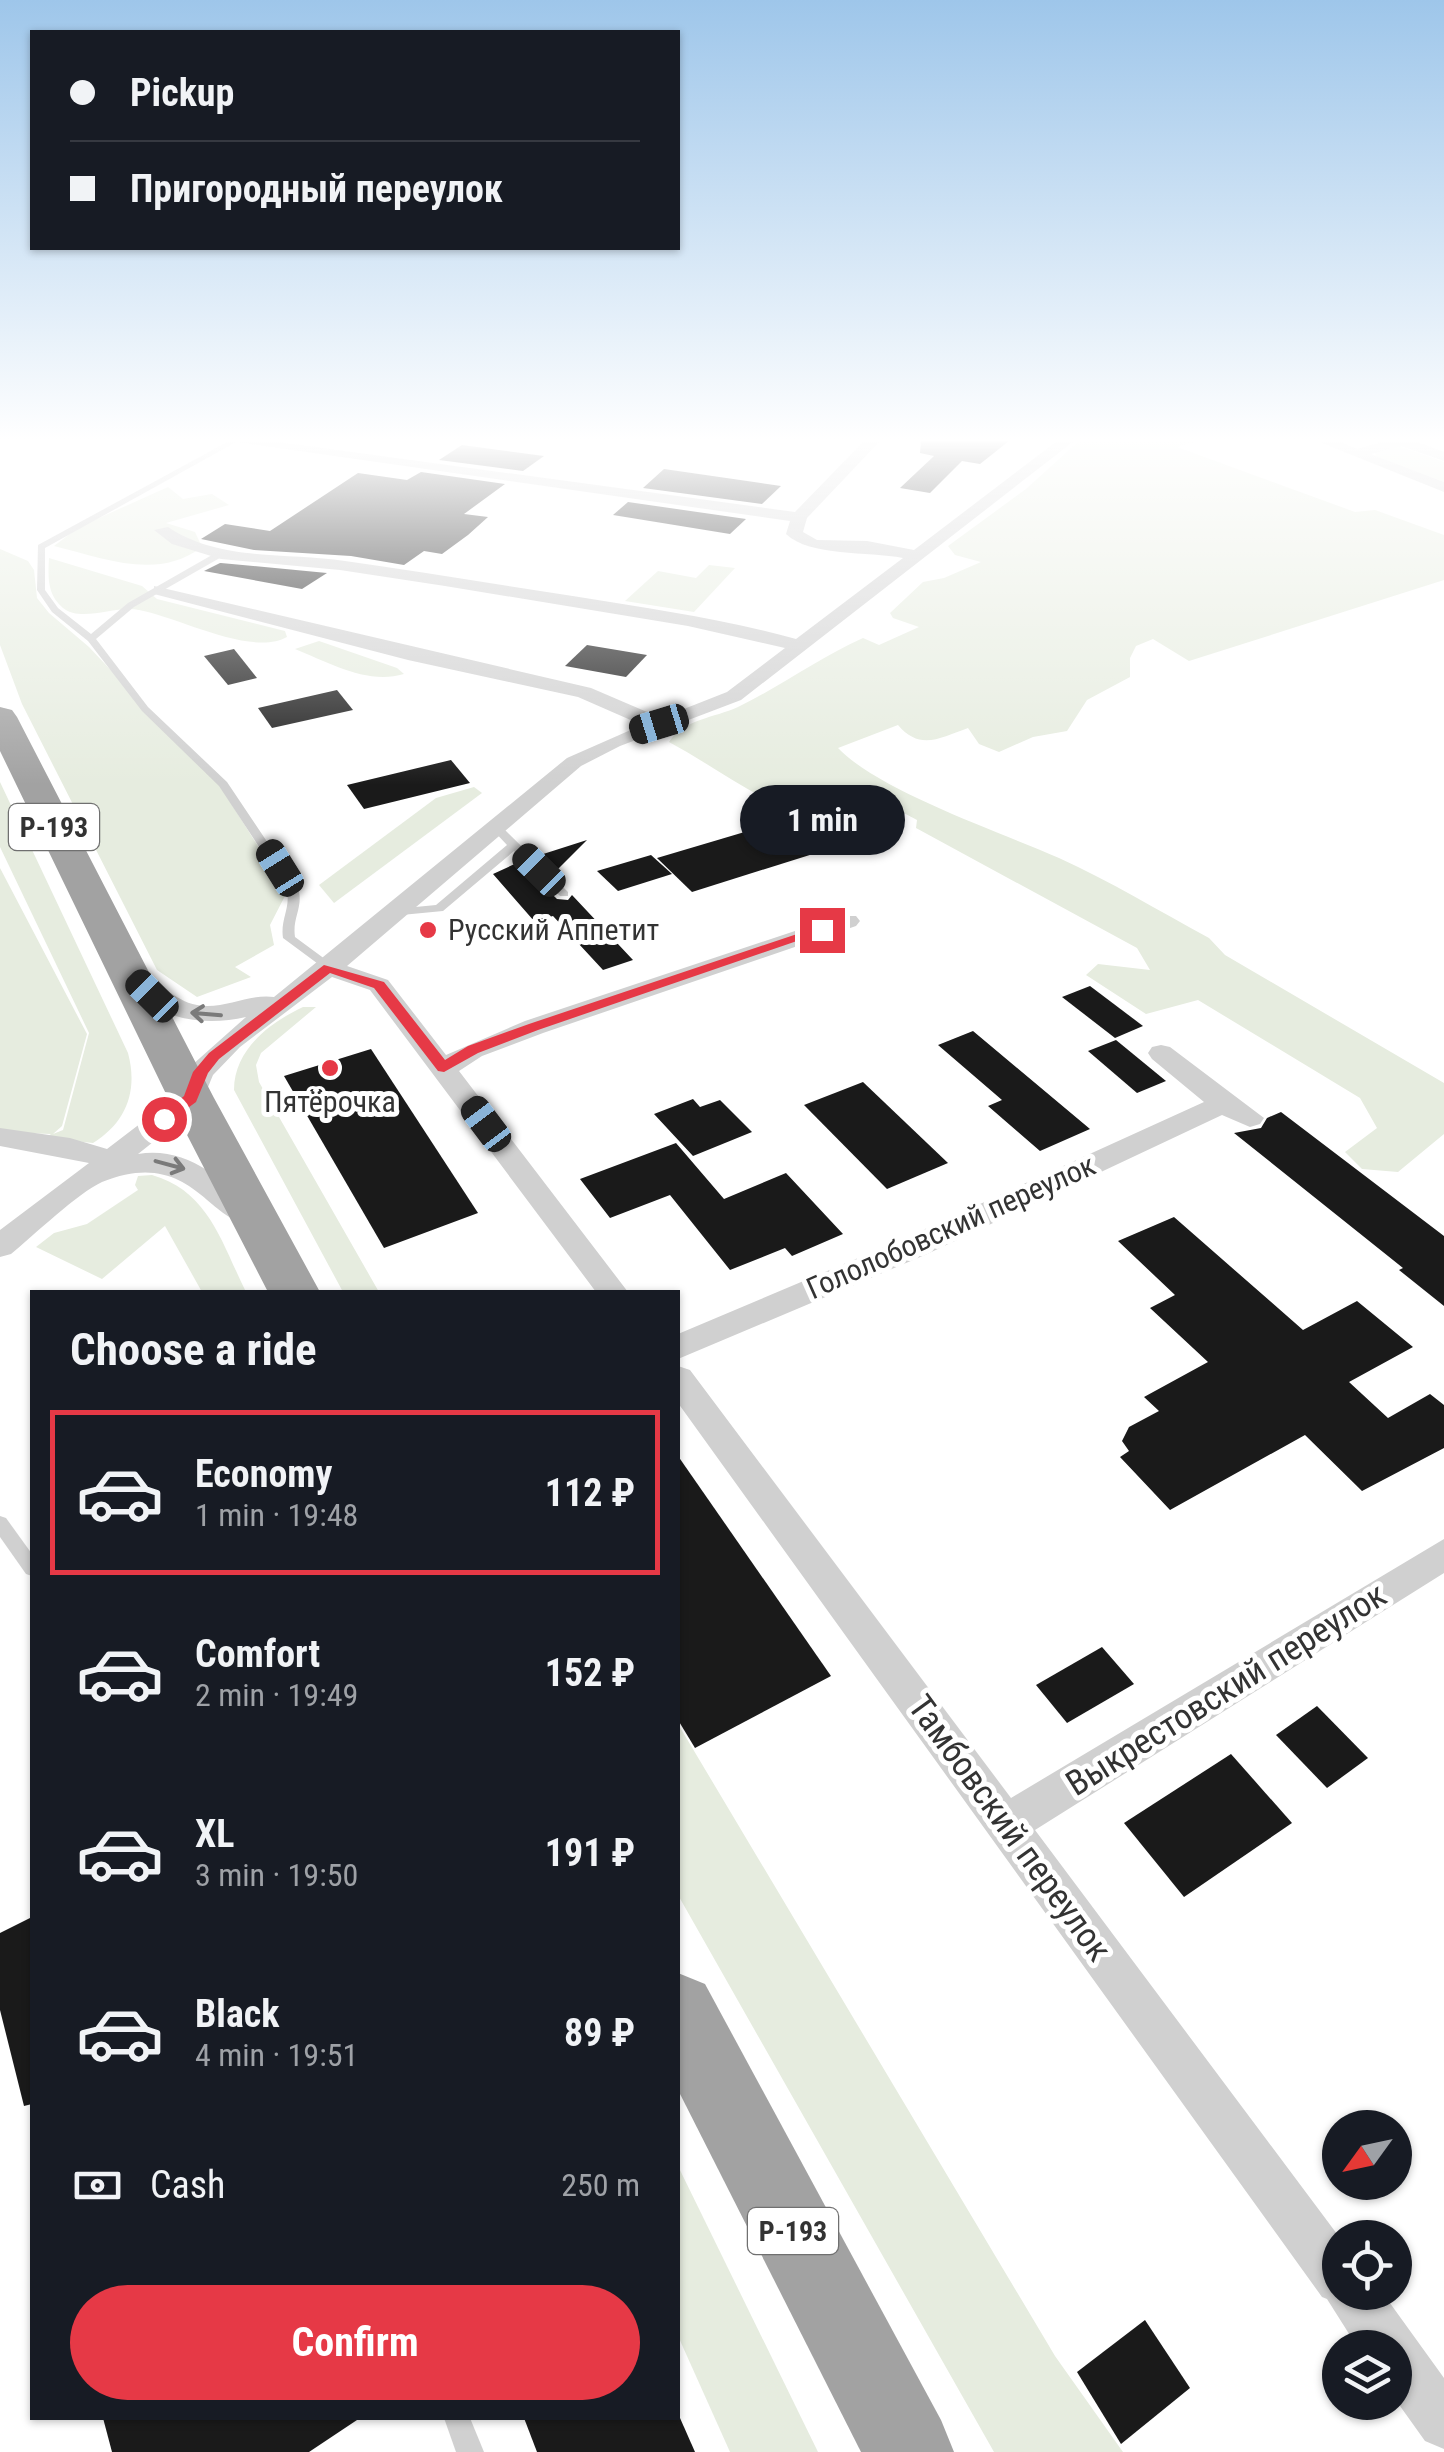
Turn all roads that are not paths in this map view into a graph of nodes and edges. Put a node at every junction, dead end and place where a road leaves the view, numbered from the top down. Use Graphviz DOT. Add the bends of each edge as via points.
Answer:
graph roads {
  1 [pos="41,555"];
  2 [pos="220,555"];
  3 [pos="237,555"];
  4 [pos="918,556"];
  5 [pos="160,590"];
  6 [pos="91,639"];
  7 [pos="800,646"];
  8 [pos="0,718"];
  9 [pos="659,724"];
  10 [pos="506,837"];
  11 [pos="564,894"];
  12 [pos="848,921"];
  13 [pos="328,968"];
  14 [pos="125,970"];
  15 [pos="298,991"];
  16 [pos="1160,1053"];
  17 [pos="444,1068"];
  18 [pos="190,1098"];
  19 [pos="0,1138"];
  20 [pos="109,1159"];
  21 [pos="50,1206"];
  22 [pos="260,1230"];
  23 [pos="0,1246"];
  24 [pos="293,1290"];
  25 [pos="611,1290"];
  26 [pos="680,1346"];
  27 [pos="680,1381"];
  28 [pos="0,1522"];
  29 [pos="1444,1554"];
  30 [pos="30,1565"];
  31 [pos="1008,1823"];
  32 [pos="680,2015"];
  33 [pos="1322,2254"];
  34 [pos="1412,2378"];
  35 [pos="458,2420"];
  36 [pos="1444,2422"];
  37 [pos="470,2452"];
  38 [pos="909,2452"];
  1 -- 6 [label="lane" via="41,590"];
  2 -- 5 [label="lane"];
  3 -- 7 [label="street" via="522,592 716,624"];
  4 -- 7 [label="street"];
  5 -- 6 [label="lane" via="131,604"];
  5 -- 9 [label="street" via="584,692"];
  6 -- 13 [label="lane" via="146,709 224,784 296,900 286,933"];
  7 -- 9 [label="street" via="734,696"];
  8 -- 14 [label="highway, Р-193"];
  9 -- 10 [label="street" via="574,762"];
  10 -- 11 [label="lane"];
  10 -- 13 [label="street"];
  12 -- 17 [label="street" via="534,1027"];
  13 -- 15 [label="street"];
  13 -- 17 [label="street" via="379,985"];
  15 -- 14 [label="street, one-way" via="242,1012 204,1016 163,1004"];
  14 -- 18 [label="highway, Р-193"];
  15 -- 18 [label="street" via="207,1064"];
  16 -- 26 [label="street, Гололобовский переулок" via="1237,1111"];
  17 -- 25 [label="street"];
  18 -- 20 [label="street"];
  18 -- 22 [label="highway, Р-193"];
  19 -- 20 [label="street"];
  20 -- 21 [label="street"];
  21 -- 22 [label="street, one-way" via="99,1175 155,1160 202,1178"];
  21 -- 23 [label="street"];
  22 -- 24 [label="highway, Р-193"];
  27 -- 31 [label="street, Тамбовский переулок"];
  28 -- 30 [label="lane"];
  29 -- 31 [label="street, Выкрестовский переулок"];
  31 -- 33 [label="street, Тамбовский переулок"];
  32 -- 38 [label="highway, Р-193"];
  34 -- 36 [label="street"];
  35 -- 37 [label="lane"];
}
